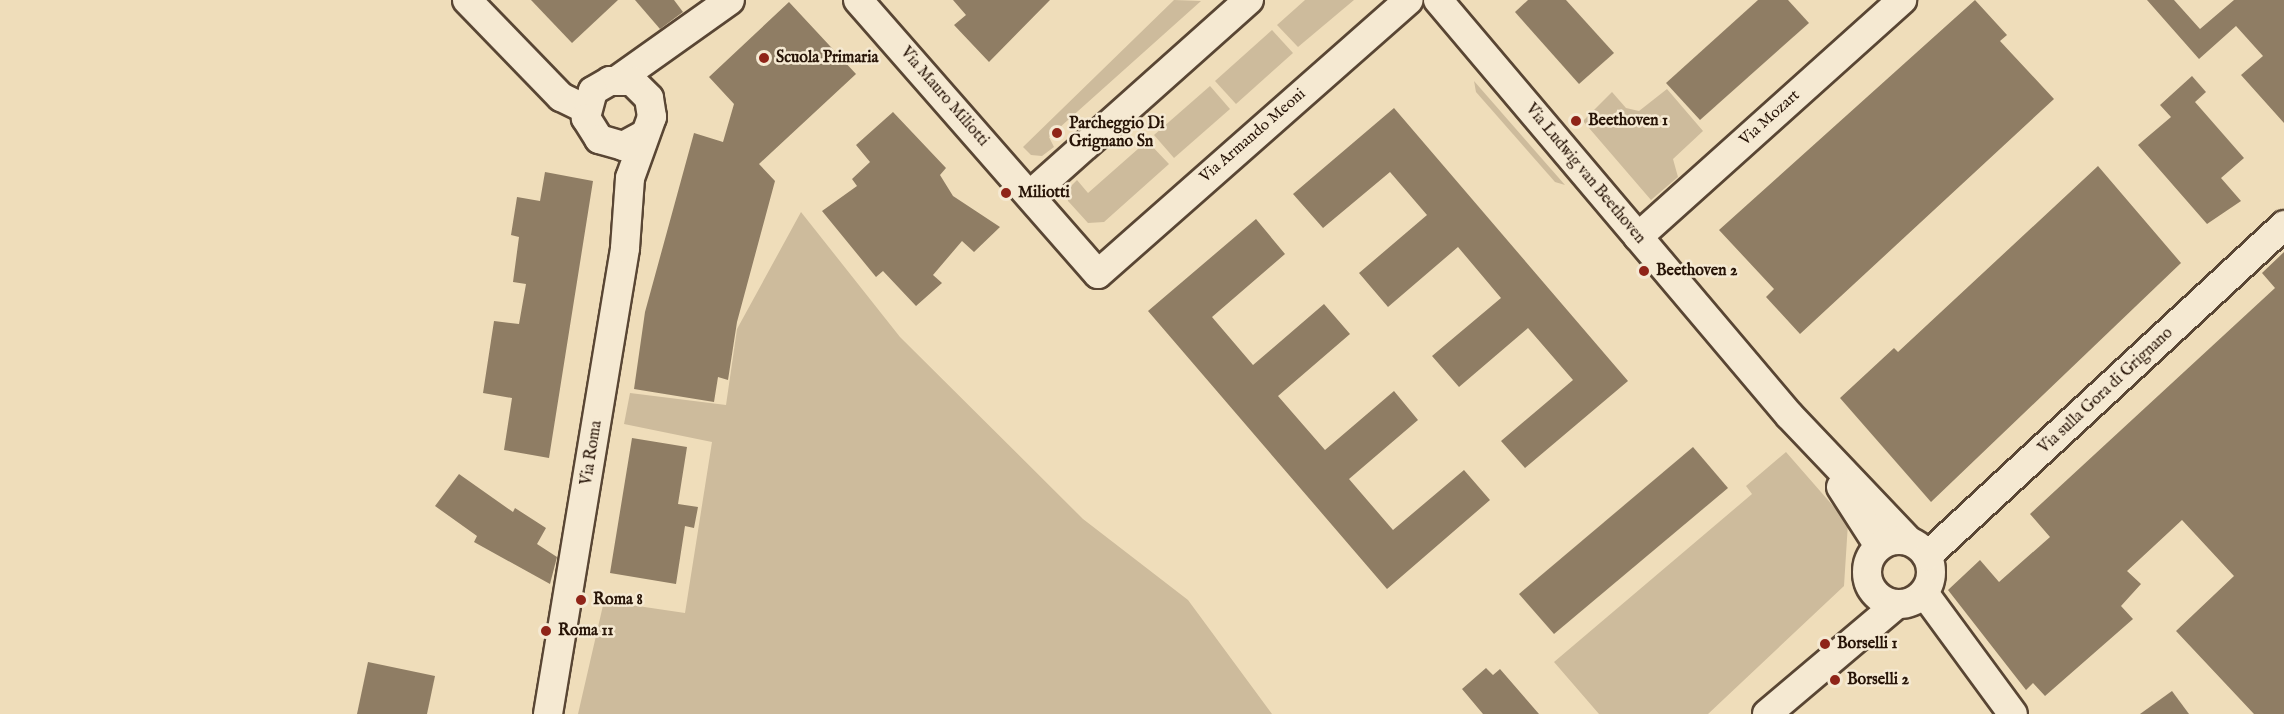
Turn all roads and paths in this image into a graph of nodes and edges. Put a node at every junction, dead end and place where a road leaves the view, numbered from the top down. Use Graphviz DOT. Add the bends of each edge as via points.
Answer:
graph roads {
  1 [pos="467,0"];
  2 [pos="730,0"];
  3 [pos="858,0"];
  4 [pos="1249,0"];
  5 [pos="1409,0"];
  6 [pos="1438,0"];
  7 [pos="1902,0"];
  8 [pos="703,22"];
  9 [pos="619,79"];
  10 [pos="649,98"];
  11 [pos="586,109"];
  12 [pos="644,135"];
  13 [pos="607,143"];
  14 [pos="628,191"];
  15 [pos="1031,194"];
  16 [pos="2284,225"];
  17 [pos="1638,237"];
  18 [pos="1098,274"];
  19 [pos="1802,430"];
  20 [pos="1879,546"];
  21 [pos="1918,548"];
  22 [pos="1924,593"];
  23 [pos="1884,598"];
  24 [pos="548,714"];
  25 [pos="1767,714"];
  26 [pos="2013,714"];
  1 -- 11 [label="street" via="565,100"];
  2 -- 8 [label="street, Via Roma"];
  3 -- 15 [label="street, Via Mauro Miliotti"];
  4 -- 15 [label="street"];
  5 -- 18 [label="street, Via Armando Meoni"];
  6 -- 17 [label="street, Via Ludwig van Beethoven"];
  7 -- 17 [label="street, Via Mozart"];
  8 -- 9 [label="street, Via Roma"];
  8 -- 10 [label="street, Via Roma" via="664,66"];
  9 -- 10 [label="street" via="632,81"];
  9 -- 11 [label="street, Via Roma" via="593,91"];
  10 -- 12 [label="street, Via Roma" via="652,117"];
  11 -- 13 [label="street, Via Roma" via="593,133"];
  12 -- 13 [label="street" via="631,144"];
  12 -- 14 [label="street, Via Roma"];
  13 -- 14 [label="street, Via Roma"];
  14 -- 24 [label="street, Via Roma" via="626,248"];
  15 -- 18 [label="street, Via Mauro Miliotti"];
  16 -- 21 [label="street, Via sulla Gora di Grignano"];
  17 -- 19 [label="street, Via Ludwig van Beethoven"];
  19 -- 20 [label="street, Via Ludwig van Beethoven"];
  19 -- 21 [label="street, Via Ludwig van Beethoven"];
  20 -- 21 [label="street"];
  20 -- 23 [label="street" via="1868,563"];
  21 -- 22 [label="street" via="1932,571"];
  22 -- 23 [label="street"];
  22 -- 26 [label="street"];
  23 -- 25 [label="street"];
}
